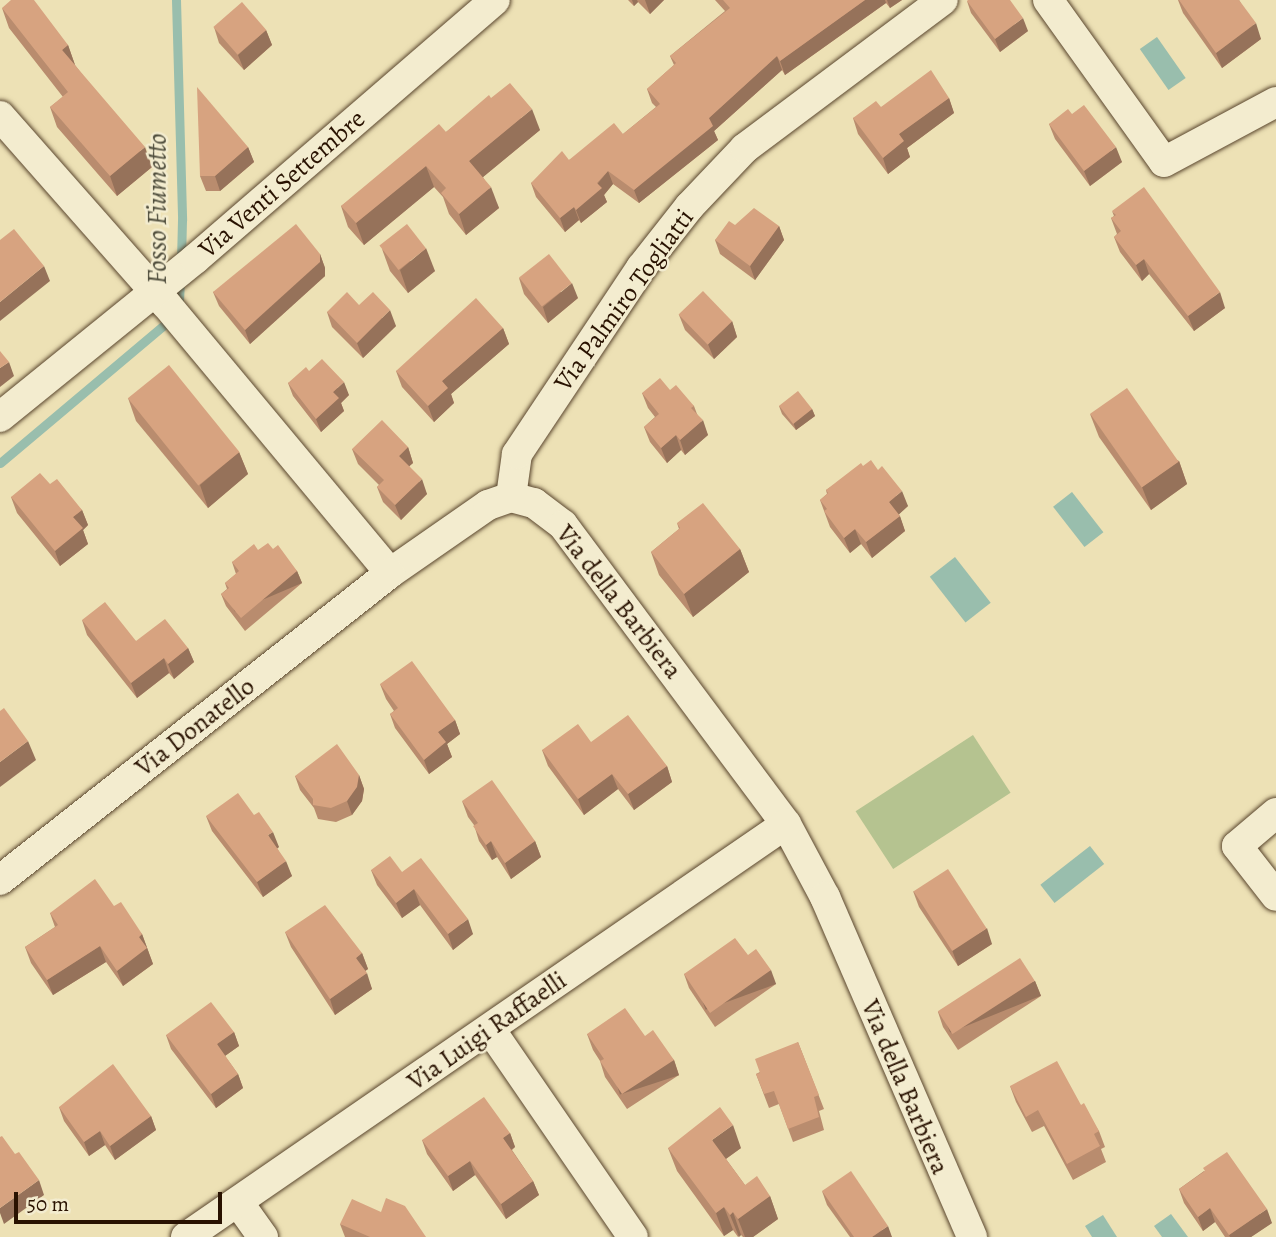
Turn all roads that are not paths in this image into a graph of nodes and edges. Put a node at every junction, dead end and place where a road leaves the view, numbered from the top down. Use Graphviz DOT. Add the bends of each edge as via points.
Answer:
graph roads {
  1 [pos="495,0"];
  2 [pos="943,0"];
  3 [pos="1048,0"];
  4 [pos="1276,102"];
  5 [pos="0,117"];
  6 [pos="164,291"];
  7 [pos="0,416"];
  8 [pos="511,497"];
  9 [pos="390,573"];
  10 [pos="1276,813"];
  11 [pos="786,824"];
  12 [pos="0,880"];
  13 [pos="1276,897"];
  14 [pos="490,1029"];
  15 [pos="238,1202"];
  16 [pos="186,1237"];
  17 [pos="263,1237"];
  18 [pos="633,1237"];
  19 [pos="972,1237"];
  1 -- 6 [label="street, Via Venti Settembre"];
  2 -- 8 [label="street, Via Palmiro Togliatti" via="745,148 689,208 642,268 517,454"];
  3 -- 4 [label="street" via="1164,162"];
  5 -- 6 [label="street"];
  6 -- 7 [label="street, Via Venti Settembre"];
  6 -- 9 [label="street" via="188,331"];
  8 -- 9 [label="street" via="488,505"];
  8 -- 11 [label="street, Via della Barbiera" via="534,503 563,525"];
  9 -- 12 [label="street, Via Donatello"];
  10 -- 13 [label="street" via="1237,846"];
  11 -- 14 [label="street, Via Luigi Raffaelli"];
  11 -- 19 [label="street, Via della Barbiera" via="825,897"];
  14 -- 15 [label="street, Via Luigi Raffaelli"];
  14 -- 18 [label="street"];
  15 -- 16 [label="street, Via Luigi Raffaelli"];
  15 -- 17 [label="street"];
}
